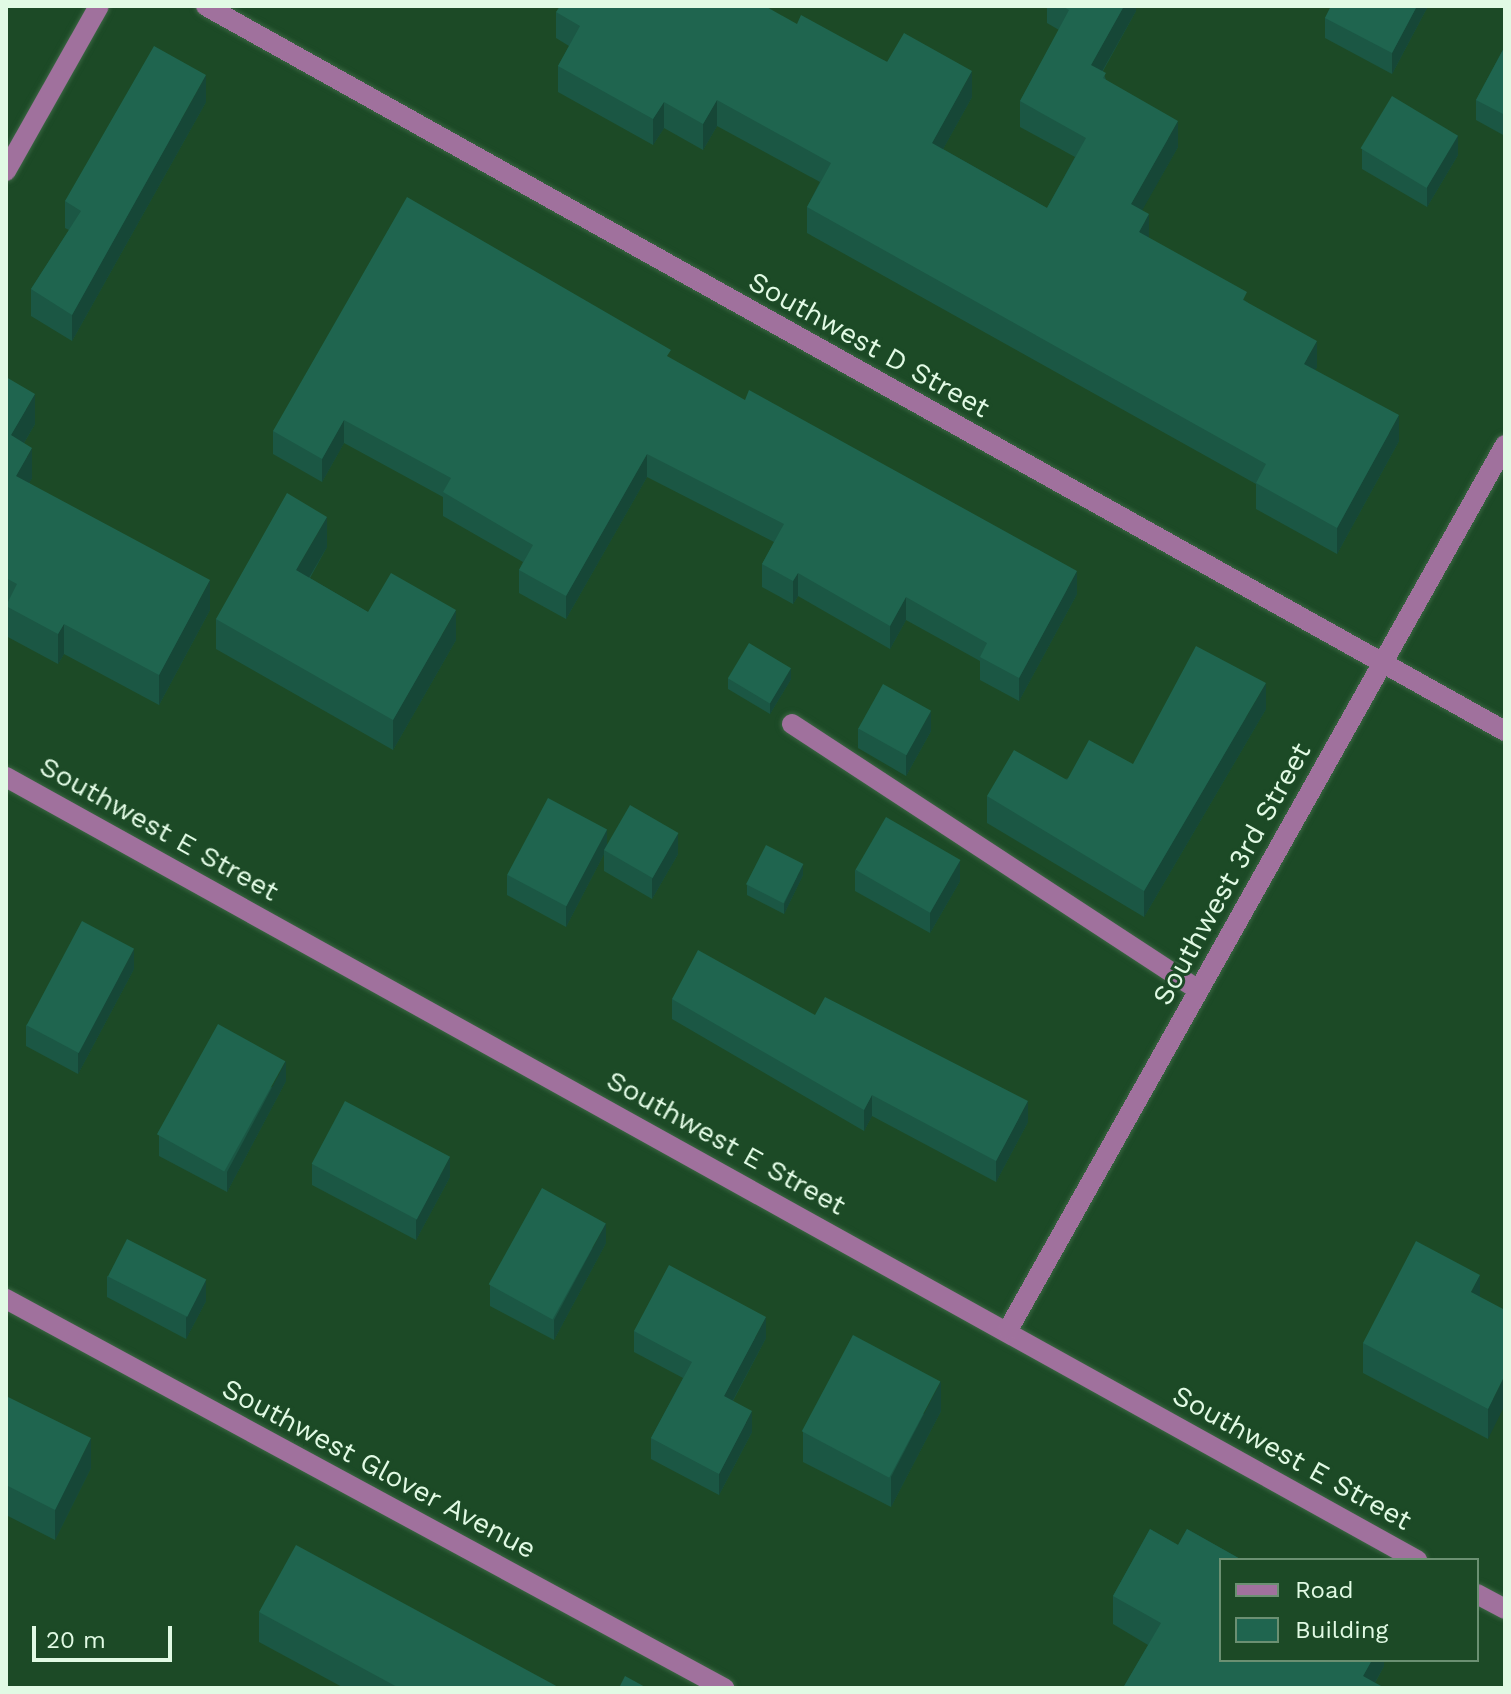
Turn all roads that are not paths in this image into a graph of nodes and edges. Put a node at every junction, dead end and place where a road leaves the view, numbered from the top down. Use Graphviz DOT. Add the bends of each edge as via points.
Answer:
graph roads {
  1 [pos="99,6"];
  2 [pos="206,6"];
  3 [pos="6,171"];
  4 [pos="1505,445"];
  5 [pos="1382,664"];
  6 [pos="792,724"];
  7 [pos="1505,731"];
  8 [pos="6,777"];
  9 [pos="1199,990"];
  10 [pos="6,1299"];
  11 [pos="1008,1330"];
  12 [pos="1413,1558"];
  13 [pos="1479,1595"];
  14 [pos="1505,1609"];
  15 [pos="724,1688"];
  1 -- 3 [label="street"];
  2 -- 5 [label="street, Southwest D Street"];
  4 -- 5 [label="street, Southwest 3rd Street"];
  5 -- 7 [label="street, Southwest D Street"];
  5 -- 9 [label="street, Southwest 3rd Street"];
  6 -- 9 [label="street"];
  8 -- 11 [label="street, Southwest E Street"];
  9 -- 11 [label="street, Southwest 3rd Street"];
  10 -- 15 [label="street, Southwest Glover Avenue"];
  11 -- 12 [label="street, Southwest E Street"];
  13 -- 14 [label="street"];
}
